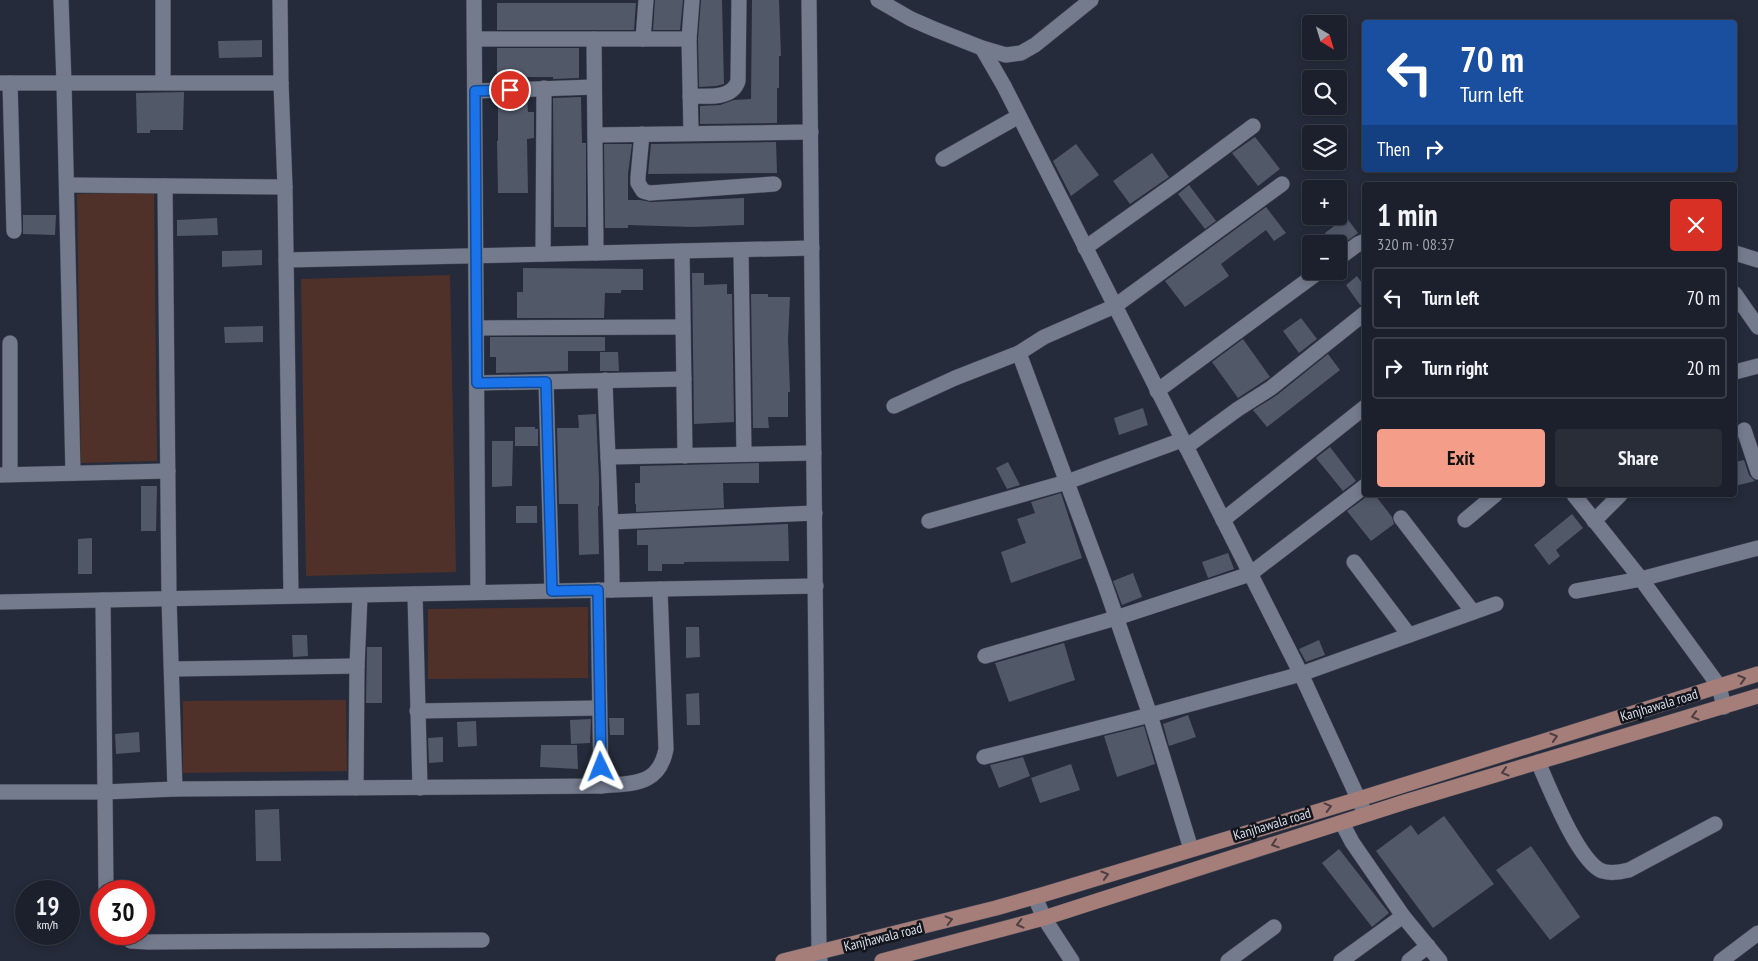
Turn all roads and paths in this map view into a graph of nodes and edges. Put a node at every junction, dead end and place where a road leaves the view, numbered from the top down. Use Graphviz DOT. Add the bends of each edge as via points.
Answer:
graph roads {
  1 [pos="61,0"];
  2 [pos="163,0"];
  3 [pos="280,0"];
  4 [pos="474,0"];
  5 [pos="646,0"];
  6 [pos="692,0"];
  7 [pos="739,0"];
  8 [pos="809,0"];
  9 [pos="878,0"];
  10 [pos="1090,0"];
  11 [pos="475,39"];
  12 [pos="594,39"];
  13 [pos="643,39"];
  14 [pos="689,39"];
  15 [pos="982,48"];
  16 [pos="5,82"];
  17 [pos="163,82"];
  18 [pos="64,83"];
  19 [pos="281,83"];
  20 [pos="594,87"];
  21 [pos="544,88"];
  22 [pos="475,91"];
  23 [pos="690,96"];
  24 [pos="1018,116"];
  25 [pos="1253,126"];
  26 [pos="811,132"];
  27 [pos="691,133"];
  28 [pos="642,134"];
  29 [pos="595,135"];
  30 [pos="943,159"];
  31 [pos="774,184"];
  32 [pos="1282,184"];
  33 [pos="67,185"];
  34 [pos="165,186"];
  35 [pos="285,187"];
  36 [pos="14,231"];
  37 [pos="1362,242"];
  38 [pos="812,248"];
  39 [pos="1085,248"];
  40 [pos="740,250"];
  41 [pos="682,251"];
  42 [pos="1347,252"];
  43 [pos="596,253"];
  44 [pos="543,254"];
  45 [pos="1737,255"];
  46 [pos="476,256"];
  47 [pos="286,260"];
  48 [pos="1758,260"];
  49 [pos="1308,280"];
  50 [pos="1737,297"];
  51 [pos="1115,306"];
  52 [pos="1362,315"];
  53 [pos="683,327"];
  54 [pos="1758,327"];
  55 [pos="477,328"];
  56 [pos="10,343"];
  57 [pos="1019,353"];
  58 [pos="1758,366"];
  59 [pos="1737,371"];
  60 [pos="684,379"];
  61 [pos="605,380"];
  62 [pos="546,382"];
  63 [pos="477,383"];
  64 [pos="1157,391"];
  65 [pos="894,406"];
  66 [pos="1362,409"];
  67 [pos="1746,430"];
  68 [pos="1184,443"];
  69 [pos="814,453"];
  70 [pos="744,454"];
  71 [pos="685,456"];
  72 [pos="608,457"];
  73 [pos="168,471"];
  74 [pos="1758,472"];
  75 [pos="73,473"];
  76 [pos="5,474"];
  77 [pos="1067,482"];
  78 [pos="1362,488"];
  79 [pos="1492,497"];
  80 [pos="1576,497"];
  81 [pos="1618,497"];
  82 [pos="815,513"];
  83 [pos="1401,518"];
  84 [pos="1223,520"];
  85 [pos="1465,520"];
  86 [pos="929,521"];
  87 [pos="1594,521"];
  88 [pos="612,522"];
  89 [pos="1758,548"];
  90 [pos="1354,562"];
  91 [pos="1250,574"];
  92 [pos="1641,580"];
  93 [pos="816,586"];
  94 [pos="660,589"];
  95 [pos="605,590"];
  96 [pos="552,591"];
  97 [pos="1576,591"];
  98 [pos="478,592"];
  99 [pos="415,594"];
  100 [pos="291,596"];
  101 [pos="360,596"];
  102 [pos="170,598"];
  103 [pos="103,600"];
  104 [pos="0,602"];
  105 [pos="1496,604"];
  106 [pos="1473,612"];
  107 [pos="1116,618"];
  108 [pos="1409,635"];
  109 [pos="985,656"];
  110 [pos="357,666"];
  111 [pos="172,670"];
  112 [pos="1301,674"];
  113 [pos="1758,674"];
  114 [pos="1719,686"];
  115 [pos="1758,696"];
  116 [pos="1724,707"];
  117 [pos="599,708"];
  118 [pos="417,712"];
  119 [pos="1150,715"];
  120 [pos="984,757"];
  121 [pos="1538,762"];
  122 [pos="601,786"];
  123 [pos="356,788"];
  124 [pos="420,788"];
  125 [pos="175,789"];
  126 [pos="0,792"];
  127 [pos="104,792"];
  128 [pos="1359,799"];
  129 [pos="1366,815"];
  130 [pos="1342,823"];
  131 [pos="1715,824"];
  132 [pos="1191,849"];
  133 [pos="106,880"];
  134 [pos="1035,897"];
  135 [pos="1403,916"];
  136 [pos="1044,918"];
  137 [pos="1274,927"];
  138 [pos="1758,933"];
  139 [pos="482,940"];
  140 [pos="155,942"];
  141 [pos="1428,946"];
  142 [pos="819,957"];
  143 [pos="783,961"];
  144 [pos="882,961"];
  145 [pos="1072,961"];
  146 [pos="1228,961"];
  147 [pos="1341,961"];
  148 [pos="1409,961"];
  149 [pos="1440,961"];
  150 [pos="1721,961"];
  1 -- 18 [label="street"];
  2 -- 17 [label="street"];
  3 -- 19 [label="street"];
  4 -- 11 [label="street"];
  5 -- 13 [label="street"];
  6 -- 14 [label="street"];
  7 -- 23 [label="street" via="737,86 720,95"];
  8 -- 26 [label="street"];
  9 -- 15 [label="street" via="911,19"];
  10 -- 15 [label="street" via="1021,53 1006,55"];
  11 -- 12 [label="street"];
  11 -- 22 [label="street"];
  12 -- 13 [label="street"];
  12 -- 20 [label="street"];
  13 -- 14 [label="street"];
  14 -- 23 [label="street"];
  15 -- 24 [label="street"];
  16 -- 18 [label="street"];
  16 -- 36 [label="street"];
  17 -- 18 [label="street"];
  17 -- 19 [label="street"];
  18 -- 33 [label="street"];
  19 -- 35 [label="street"];
  20 -- 21 [label="street"];
  20 -- 29 [label="street"];
  21 -- 22 [label="street"];
  21 -- 44 [label="street"];
  22 -- 46 [label="street"];
  23 -- 27 [label="street"];
  24 -- 30 [label="street"];
  24 -- 39 [label="street"];
  25 -- 39 [label="street"];
  26 -- 27 [label="street"];
  26 -- 38 [label="street"];
  27 -- 28 [label="street"];
  28 -- 29 [label="street"];
  28 -- 31 [label="street" via="638,183 643,191"];
  29 -- 43 [label="street"];
  32 -- 51 [label="street"];
  33 -- 34 [label="street"];
  33 -- 75 [label="street"];
  34 -- 35 [label="street"];
  34 -- 73 [label="street"];
  35 -- 47 [label="street"];
  37 -- 42 [label="street"];
  38 -- 40 [label="street"];
  38 -- 69 [label="street"];
  39 -- 51 [label="street"];
  40 -- 41 [label="street"];
  40 -- 70 [label="street"];
  41 -- 43 [label="street"];
  41 -- 53 [label="street"];
  43 -- 44 [label="street"];
  44 -- 46 [label="street"];
  45 -- 48 [label="street"];
  46 -- 47 [label="street"];
  46 -- 55 [label="street"];
  47 -- 100 [label="street"];
  49 -- 64 [label="street"];
  50 -- 54 [label="street"];
  51 -- 57 [label="street" via="1044,337"];
  51 -- 64 [label="street"];
  52 -- 68 [label="street" via="1271,388"];
  53 -- 55 [label="street"];
  53 -- 60 [label="street"];
  55 -- 63 [label="street"];
  56 -- 76 [label="street"];
  57 -- 65 [label="street"];
  57 -- 77 [label="street"];
  58 -- 59 [label="street"];
  60 -- 61 [label="street"];
  60 -- 71 [label="street"];
  61 -- 62 [label="street"];
  61 -- 72 [label="street"];
  62 -- 63 [label="street"];
  62 -- 96 [label="street"];
  63 -- 98 [label="street"];
  64 -- 68 [label="street"];
  66 -- 84 [label="street"];
  67 -- 74 [label="street"];
  68 -- 77 [label="street"];
  68 -- 84 [label="street"];
  69 -- 70 [label="street"];
  69 -- 82 [label="street"];
  70 -- 71 [label="street"];
  71 -- 72 [label="street"];
  72 -- 88 [label="street"];
  73 -- 75 [label="street"];
  73 -- 102 [label="street"];
  75 -- 76 [label="street"];
  77 -- 86 [label="street"];
  77 -- 107 [label="street"];
  78 -- 91 [label="street"];
  79 -- 85 [label="street"];
  80 -- 87 [label="street"];
  81 -- 87 [label="street"];
  82 -- 88 [label="street"];
  82 -- 93 [label="street"];
  83 -- 106 [label="street"];
  84 -- 91 [label="street"];
  87 -- 92 [label="street"];
  88 -- 95 [label="street"];
  89 -- 92 [label="street"];
  90 -- 108 [label="street"];
  91 -- 107 [label="street"];
  91 -- 112 [label="street"];
  92 -- 97 [label="street"];
  92 -- 114 [label="street"];
  93 -- 94 [label="street"];
  93 -- 142 [label="street"];
  94 -- 95 [label="street"];
  94 -- 122 [label="street" via="664,761 650,778 637,783"];
  95 -- 96 [label="street"];
  95 -- 117 [label="street"];
  96 -- 98 [label="street"];
  98 -- 99 [label="street"];
  99 -- 101 [label="street"];
  99 -- 118 [label="street"];
  100 -- 101 [label="street"];
  100 -- 102 [label="street"];
  101 -- 110 [label="street"];
  102 -- 103 [label="street"];
  102 -- 111 [label="street"];
  103 -- 104 [label="street"];
  103 -- 127 [label="street"];
  105 -- 106 [label="street"];
  106 -- 108 [label="street"];
  107 -- 109 [label="street"];
  107 -- 119 [label="street"];
  108 -- 112 [label="street"];
  110 -- 111 [label="street"];
  110 -- 123 [label="street"];
  111 -- 125 [label="street"];
  112 -- 119 [label="street"];
  112 -- 128 [label="street"];
  114 -- 113 [label="main road, Kanjhawala road, one-way"];
  114 -- 116 [label="street"];
  128 -- 114 [label="main road, Kanjhawala road, one-way"];
  115 -- 116 [label="main road, Kanjhawala road"];
  116 -- 121 [label="main road, Kanjhawala road, one-way"];
  117 -- 118 [label="street"];
  117 -- 122 [label="street"];
  118 -- 124 [label="street"];
  119 -- 120 [label="street"];
  119 -- 132 [label="street"];
  121 -- 129 [label="main road, Kanjhawala road, one-way"];
  121 -- 131 [label="street" via="1582,852 1603,871 1617,873 1629,870"];
  122 -- 124 [label="street"];
  123 -- 124 [label="street"];
  123 -- 125 [label="street"];
  125 -- 127 [label="street"];
  126 -- 127 [label="street"];
  127 -- 133 [label="street"];
  128 -- 129 [label="street"];
  132 -- 128 [label="main road, Kanjhawala road, one-way"];
  129 -- 130 [label="main road, Kanjhawala road"];
  130 -- 135 [label="street"];
  130 -- 136 [label="main road, Kanjhawala road, one-way"];
  134 -- 132 [label="main road, Kanjhawala road, one-way"];
  134 -- 136 [label="street"];
  142 -- 134 [label="main road, Kanjhawala road, one-way"];
  135 -- 141 [label="street"];
  135 -- 147 [label="street"];
  136 -- 144 [label="main road, Kanjhawala road, one-way"];
  136 -- 145 [label="street"];
  137 -- 146 [label="street"];
  138 -- 150 [label="street"];
  139 -- 140 [label="street"];
  141 -- 148 [label="street"];
  141 -- 149 [label="street"];
  142 -- 143 [label="main road, Kanjhawala road"];
}
